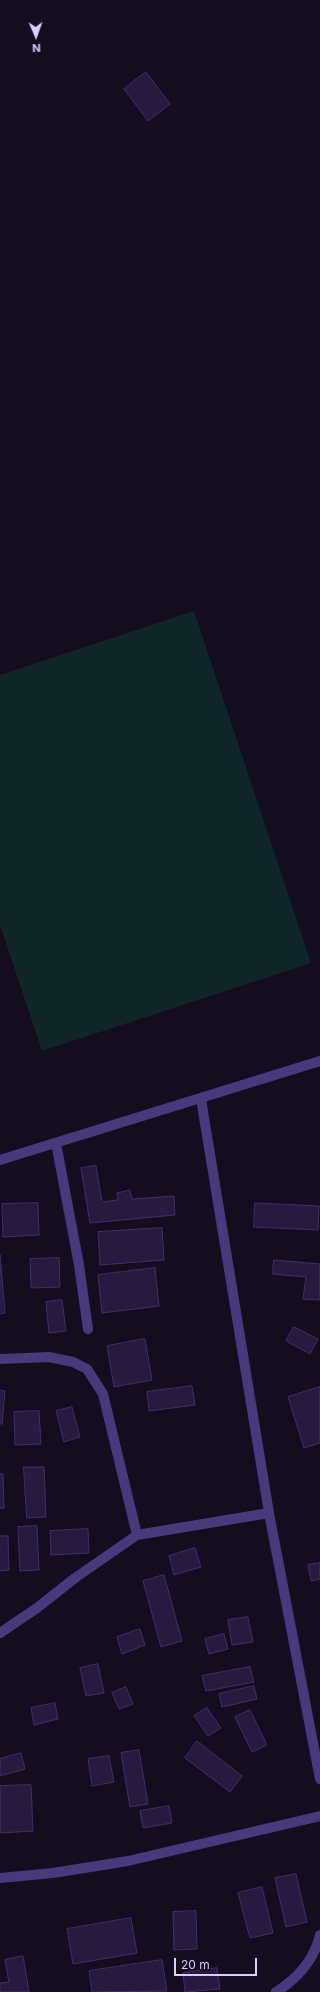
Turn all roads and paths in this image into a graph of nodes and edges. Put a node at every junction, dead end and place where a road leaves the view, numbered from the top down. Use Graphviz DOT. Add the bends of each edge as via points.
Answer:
graph roads {
  1 [pos="320,1061"];
  2 [pos="201,1099"];
  3 [pos="56,1143"];
  4 [pos="0,1160"];
  5 [pos="88,1329"];
  6 [pos="0,1359"];
  7 [pos="269,1513"];
  8 [pos="137,1534"];
  9 [pos="0,1633"];
  10 [pos="320,1779"];
  11 [pos="320,1816"];
  12 [pos="0,1878"];
  13 [pos="320,1935"];
  14 [pos="276,1992"];
  1 -- 2 [label="street"];
  2 -- 3 [label="street"];
  2 -- 7 [label="street"];
  3 -- 4 [label="street"];
  3 -- 5 [label="street"];
  6 -- 8 [label="street" via="49,1357 74,1362 87,1369 103,1394"];
  7 -- 8 [label="street"];
  7 -- 10 [label="street"];
  8 -- 9 [label="street"];
  11 -- 12 [label="street" via="128,1861 53,1873"];
  13 -- 14 [label="street" via="307,1965"];
}
